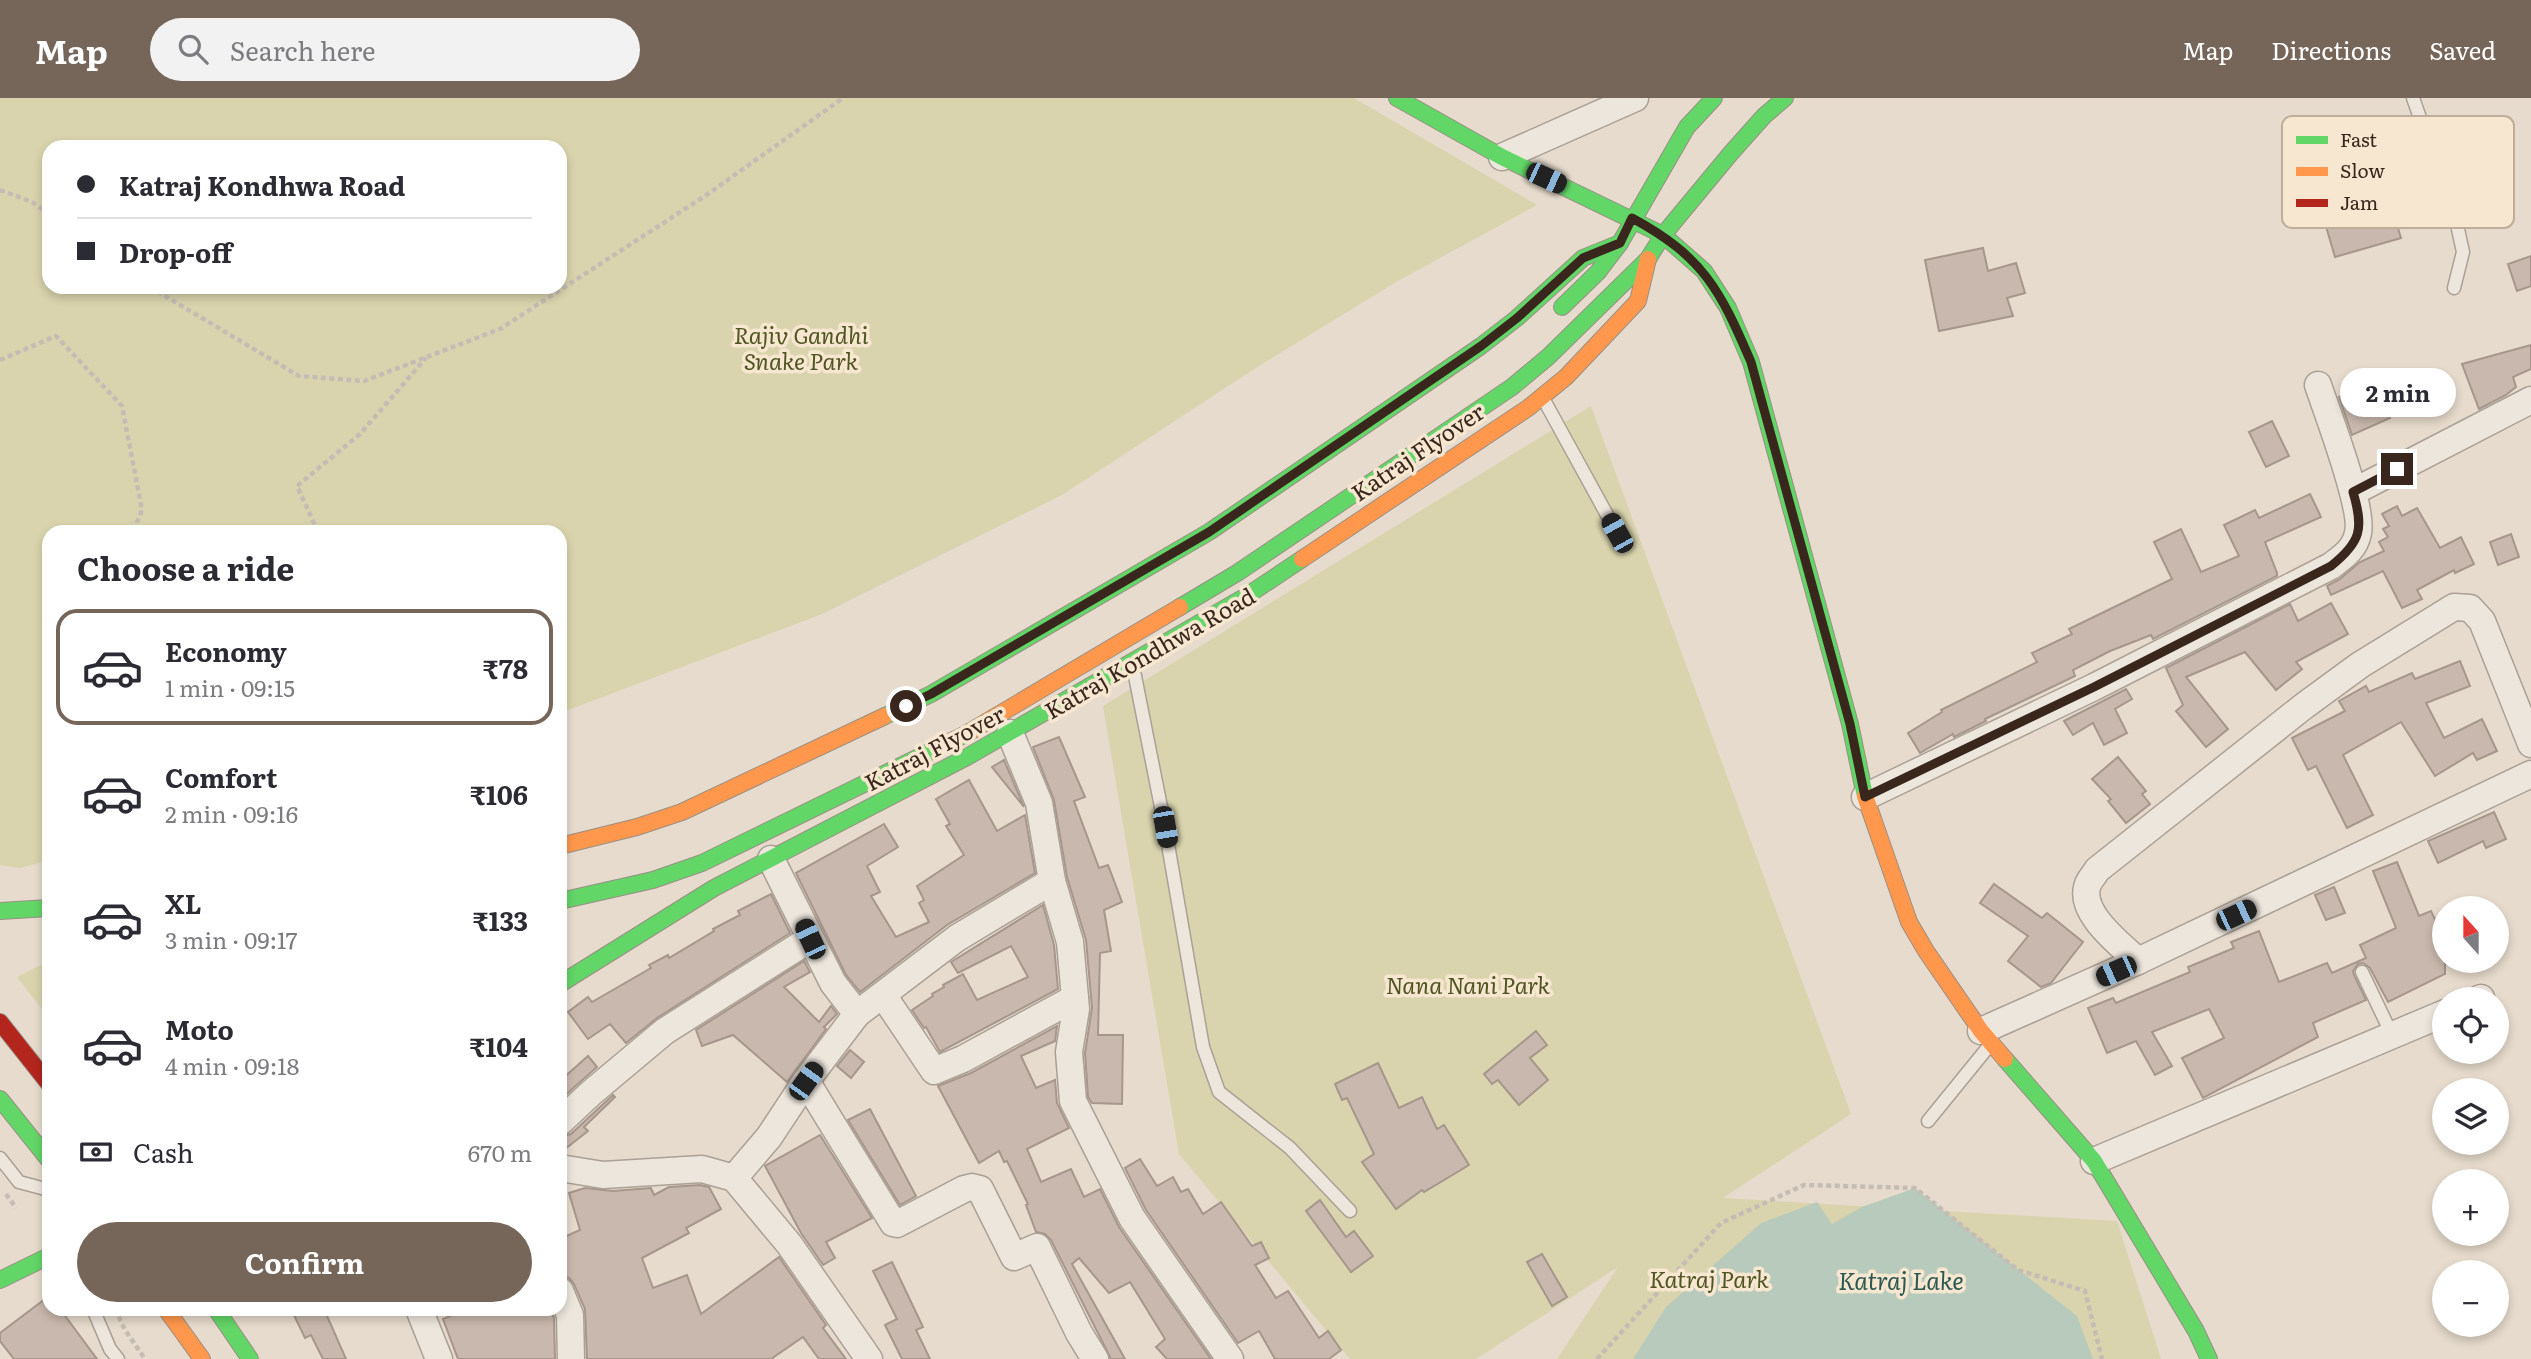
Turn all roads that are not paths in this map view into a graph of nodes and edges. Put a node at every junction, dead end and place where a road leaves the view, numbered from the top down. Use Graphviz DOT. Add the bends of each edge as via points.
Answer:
graph roads {
  1 [pos="1397,98"];
  2 [pos="1634,98"];
  3 [pos="1714,98"];
  4 [pos="1785,98"];
  5 [pos="2413,98"];
  6 [pos="2419,116"];
  7 [pos="1502,157"];
  8 [pos="1632,218"];
  9 [pos="2458,228"];
  10 [pos="1663,235"];
  11 [pos="1620,243"];
  12 [pos="1648,259"];
  13 [pos="2454,288"];
  14 [pos="1550,319"];
  15 [pos="2318,385"];
  16 [pos="1542,396"];
  17 [pos="2531,400"];
  18 [pos="2353,492"];
  19 [pos="1617,533"];
  20 [pos="1132,662"];
  21 [pos="1010,733"];
  22 [pos="2531,744"];
  23 [pos="2531,774"];
  24 [pos="1865,797"];
  25 [pos="567,844"];
  26 [pos="771,859"];
  27 [pos="1052,881"];
  28 [pos="567,899"];
  29 [pos="42,908"];
  30 [pos="0,911"];
  31 [pos="810,939"];
  32 [pos="2138,961"];
  33 [pos="2362,972"];
  34 [pos="567,980"];
  35 [pos="883,995"];
  36 [pos="1075,998"];
  37 [pos="858,1014"];
  38 [pos="2432,1018"];
  39 [pos="0,1022"];
  40 [pos="2392,1035"];
  41 [pos="1986,1037"];
  42 [pos="42,1075"];
  43 [pos="806,1081"];
  44 [pos="0,1100"];
  45 [pos="567,1115"];
  46 [pos="1928,1121"];
  47 [pos="42,1151"];
  48 [pos="0,1158"];
  49 [pos="2094,1161"];
  50 [pos="567,1169"];
  51 [pos="734,1178"];
  52 [pos="42,1187"];
  53 [pos="1350,1211"];
  54 [pos="42,1260"];
  55 [pos="0,1280"];
  56 [pos="567,1308"];
  57 [pos="96,1316"];
  58 [pos="171,1316"];
  59 [pos="221,1316"];
  60 [pos="422,1316"];
  61 [pos="117,1359"];
  62 [pos="202,1359"];
  63 [pos="250,1359"];
  64 [pos="439,1359"];
  65 [pos="571,1359"];
  66 [pos="869,1359"];
  67 [pos="1095,1359"];
  68 [pos="1230,1359"];
  69 [pos="2209,1359"];
  1 -- 7 [label="main road"];
  2 -- 7 [label="street"];
  3 -- 8 [label="main road" via="1687,127"];
  4 -- 10 [label="main road, Katraj Kondhwa Road" via="1764,116"];
  5 -- 6 [label="lane"];
  7 -- 8 [label="main road"];
  8 -- 10 [label="main road"];
  8 -- 11 [label="main road"];
  9 -- 13 [label="lane" via="2463,252"];
  10 -- 12 [label="main road, Katraj Kondhwa Road"];
  10 -- 24 [label="main road" via="1704,271 1728,308 1751,362 1850,724"];
  11 -- 14 [label="main road"];
  11 -- 25 [label="main road" via="1583,258 1481,346 1209,532 931,694 682,812"];
  12 -- 16 [label="main road, Katraj Kondhwa Road" via="1638,301"];
  12 -- 28 [label="main road, Katraj Flyover" via="1512,387 1237,573 955,740 702,863 653,880"];
  15 -- 18 [label="street"];
  16 -- 19 [label="lane"];
  16 -- 20 [label="main road, Katraj Kondhwa Road" via="1248,595"];
  17 -- 18 [label="street"];
  18 -- 24 [label="street" via="2359,532 2350,551 2331,566"];
  20 -- 21 [label="main road, Katraj Kondhwa Road"];
  20 -- 53 [label="lane" via="1203,1047 1219,1092 1290,1148"];
  21 -- 26 [label="main road, Katraj Kondhwa Road"];
  21 -- 27 [label="street" via="1039,803"];
  22 -- 32 [label="street" via="2482,621 2470,608 2454,607 2304,706 2097,870 2087,885 2090,914"];
  23 -- 32 [label="street"];
  24 -- 41 [label="main road" via="1909,922"];
  26 -- 31 [label="street"];
  26 -- 34 [label="main road, Katraj Kondhwa Road" via="714,888"];
  27 -- 35 [label="street" via="957,938"];
  27 -- 36 [label="street" via="1070,942"];
  29 -- 30 [label="main road"];
  31 -- 37 [label="street" via="833,983"];
  31 -- 45 [label="street" via="665,1031"];
  32 -- 41 [label="street"];
  33 -- 40 [label="lane"];
  35 -- 36 [label="street" via="934,1071"];
  35 -- 37 [label="street"];
  36 -- 68 [label="street" via="1069,1052 1073,1101 1132,1218"];
  37 -- 43 [label="street"];
  38 -- 40 [label="street"];
  39 -- 42 [label="main road"];
  40 -- 49 [label="street"];
  41 -- 46 [label="lane"];
  41 -- 49 [label="main road"];
  43 -- 51 [label="street" via="769,1137"];
  43 -- 67 [label="street" via="893,1223 964,1189 980,1189 1014,1257 1037,1247"];
  44 -- 47 [label="main road"];
  48 -- 52 [label="lane" via="19,1182"];
  49 -- 69 [label="main road"];
  50 -- 51 [label="street" via="603,1175 702,1169"];
  51 -- 66 [label="street" via="789,1244"];
  54 -- 55 [label="main road"];
  56 -- 65 [label="street"];
  57 -- 61 [label="lane"];
  58 -- 62 [label="main road"];
  59 -- 63 [label="main road"];
  60 -- 64 [label="street"];
}
